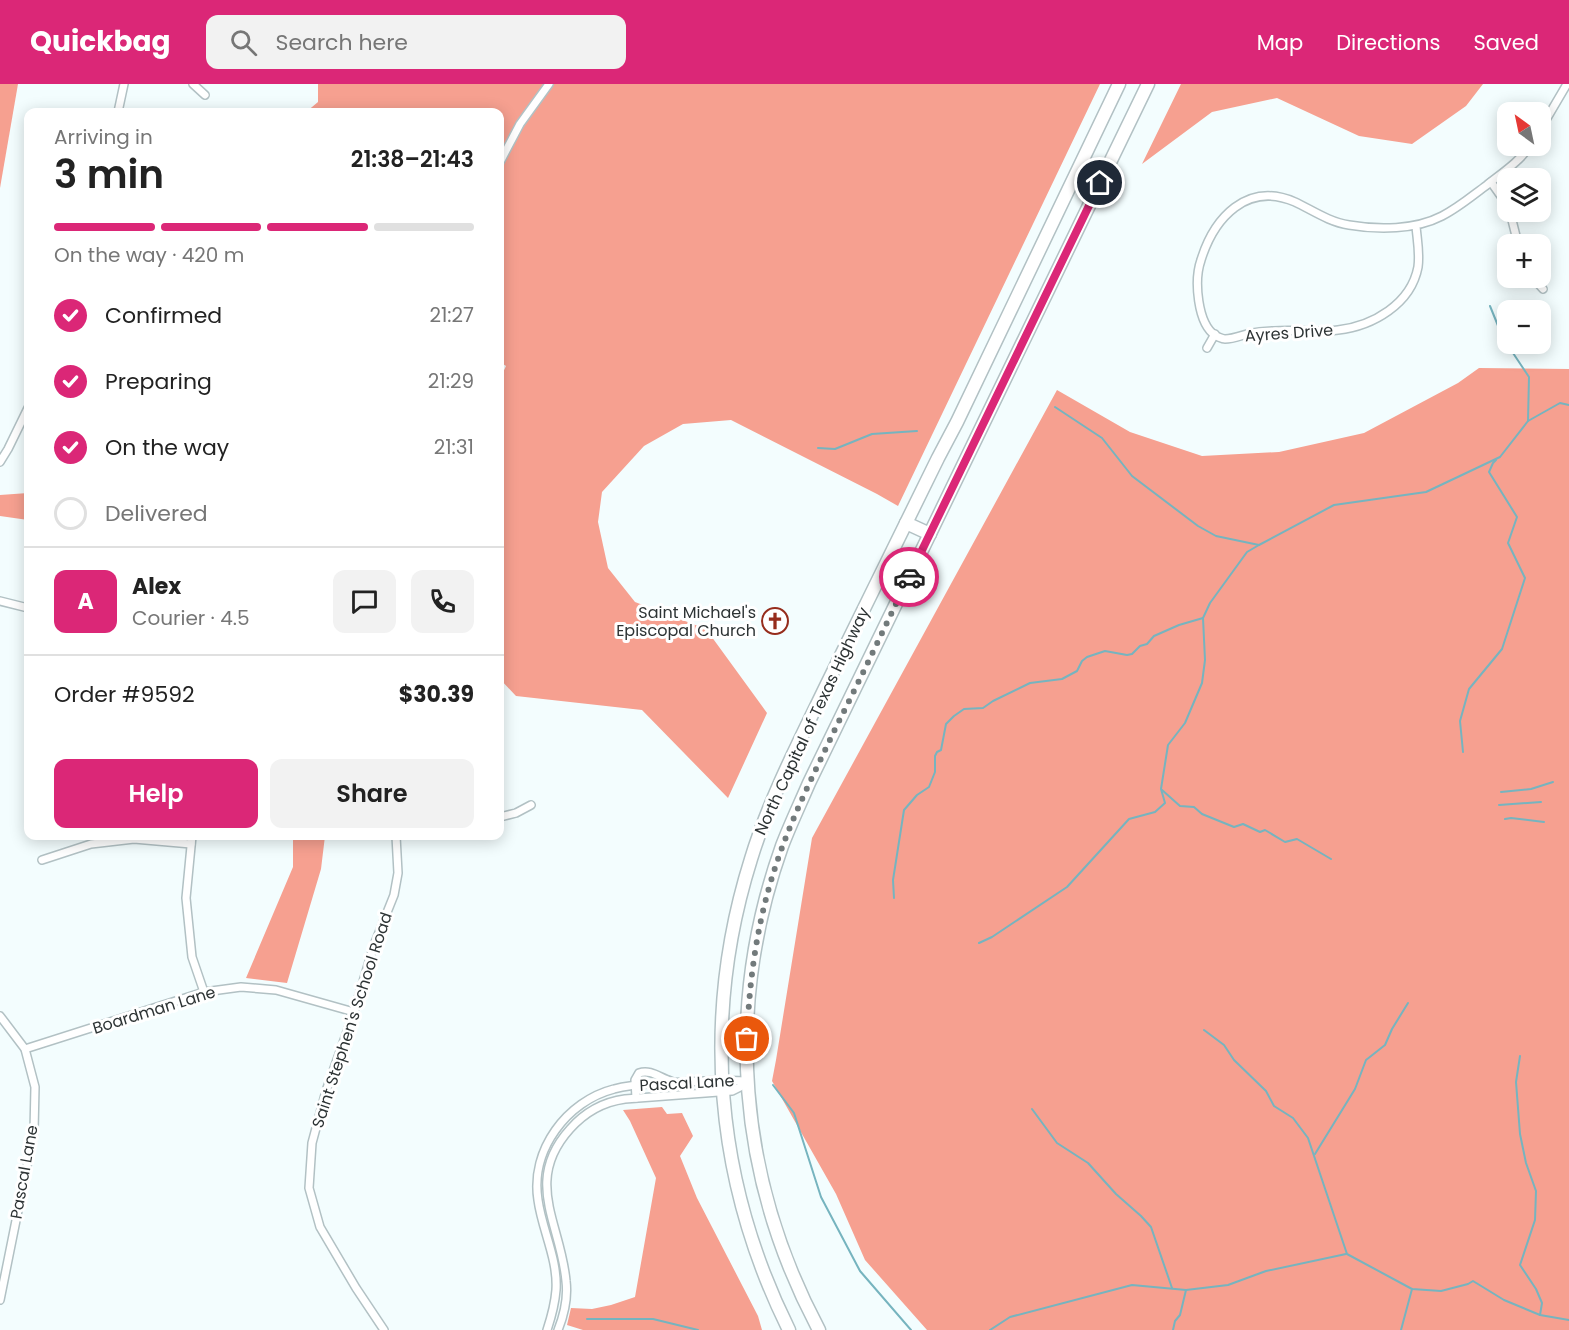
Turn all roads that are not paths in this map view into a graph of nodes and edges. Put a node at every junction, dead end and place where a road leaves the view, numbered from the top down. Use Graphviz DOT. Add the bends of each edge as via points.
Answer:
graph roads {
  1 [pos="124,84"];
  2 [pos="193,84"];
  3 [pos="549,84"];
  4 [pos="1119,84"];
  5 [pos="1148,84"];
  6 [pos="1567,84"];
  7 [pos="205,95"];
  8 [pos="119,108"];
  9 [pos="1551,111"];
  10 [pos="504,154"];
  11 [pos="1522,156"];
  12 [pos="1491,182"];
  13 [pos="1497,190"];
  14 [pos="1416,226"];
  15 [pos="1215,334"];
  16 [pos="1207,348"];
  17 [pos="24,416"];
  18 [pos="0,462"];
  19 [pos="906,523"];
  20 [pos="930,534"];
  21 [pos="0,601"];
  22 [pos="24,607"];
  23 [pos="531,805"];
  24 [pos="504,817"];
  25 [pos="125,840"];
  26 [pos="191,840"];
  27 [pos="396,840"];
  28 [pos="42,860"];
  29 [pos="204,992"];
  30 [pos="354,1012"];
  31 [pos="0,1016"];
  32 [pos="25,1049"];
  33 [pos="747,1081"];
  34 [pos="680,1082"];
  35 [pos="635,1085"];
  36 [pos="722,1086"];
  37 [pos="614,1089"];
  38 [pos="636,1098"];
  39 [pos="616,1100"];
  40 [pos="542,1157"];
  41 [pos="551,1160"];
  42 [pos="555,1232"];
  43 [pos="545,1233"];
  44 [pos="0,1300"];
  45 [pos="384,1330"];
  46 [pos="547,1330"];
  47 [pos="558,1330"];
  48 [pos="789,1330"];
  49 [pos="819,1330"];
  1 -- 8 [label="street"];
  2 -- 7 [label="street"];
  3 -- 10 [label="street"];
  4 -- 19 [label="highway, North Capital of Texas Highway"];
  5 -- 20 [label="highway, North Capital of Texas Highway"];
  6 -- 9 [label="street"];
  11 -- 12 [label="street"];
  12 -- 13 [label="street"];
  12 -- 14 [label="street" via="1451,211"];
  14 -- 15 [label="street, Ayres Drive" via="1418,261 1413,282 1402,300 1378,317 1340,330 1277,331 1225,339"];
  14 -- 15 [label="street" via="1347,225 1276,196 1241,202 1219,222 1198,268 1202,312 1206,325"];
  15 -- 16 [label="street"];
  17 -- 18 [label="street"];
  19 -- 20 [label="highway"];
  19 -- 36 [label="highway, North Capital of Texas Highway" via="784,774 751,858 726,964"];
  20 -- 33 [label="highway, North Capital of Texas Highway" via="809,783 774,870 752,977"];
  21 -- 22 [label="street"];
  23 -- 24 [label="street"];
  25 -- 28 [label="street" via="91,844"];
  26 -- 29 [label="street" via="186,898 192,957"];
  27 -- 30 [label="street, Saint Stephen's School Road" via="398,873 394,895"];
  29 -- 30 [label="street, Boardman Lane" via="241,987 276,990"];
  29 -- 32 [label="street, Boardman Lane"];
  30 -- 45 [label="street, Saint Stephen's School Road" via="312,1143 309,1188 320,1227"];
  31 -- 32 [label="street, Pascal Lane"];
  32 -- 44 [label="street, Pascal Lane" via="35,1087 34,1131"];
  33 -- 36 [label="street, Pascal Lane"];
  33 -- 36 [label="street, Pascal Lane" via="735,1090"];
  33 -- 49 [label="highway, North Capital of Texas Highway" via="766,1199 792,1275"];
  34 -- 35 [label="street, Pascal Lane"];
  34 -- 35 [label="street" via="644,1071 637,1075"];
  34 -- 36 [label="street, Pascal Lane"];
  35 -- 37 [label="street, Pascal Lane"];
  35 -- 38 [label="street"];
  36 -- 38 [label="street, Pascal Lane"];
  36 -- 48 [label="highway, North Capital of Texas Highway" via="732,1164 748,1228"];
  37 -- 39 [label="street"];
  37 -- 40 [label="street, Pascal Lane" via="588,1100 567,1116 549,1139"];
  38 -- 39 [label="street, Pascal Lane"];
  39 -- 41 [label="street, Pascal Lane" via="580,1118 561,1140"];
  40 -- 41 [label="street"];
  40 -- 43 [label="street, Pascal Lane" via="537,1197"];
  41 -- 42 [label="street, Pascal Lane" via="546,1188"];
  42 -- 43 [label="street"];
  42 -- 47 [label="street, Pascal Lane" via="567,1283"];
  43 -- 46 [label="street, Pascal Lane" via="556,1289"];
}
